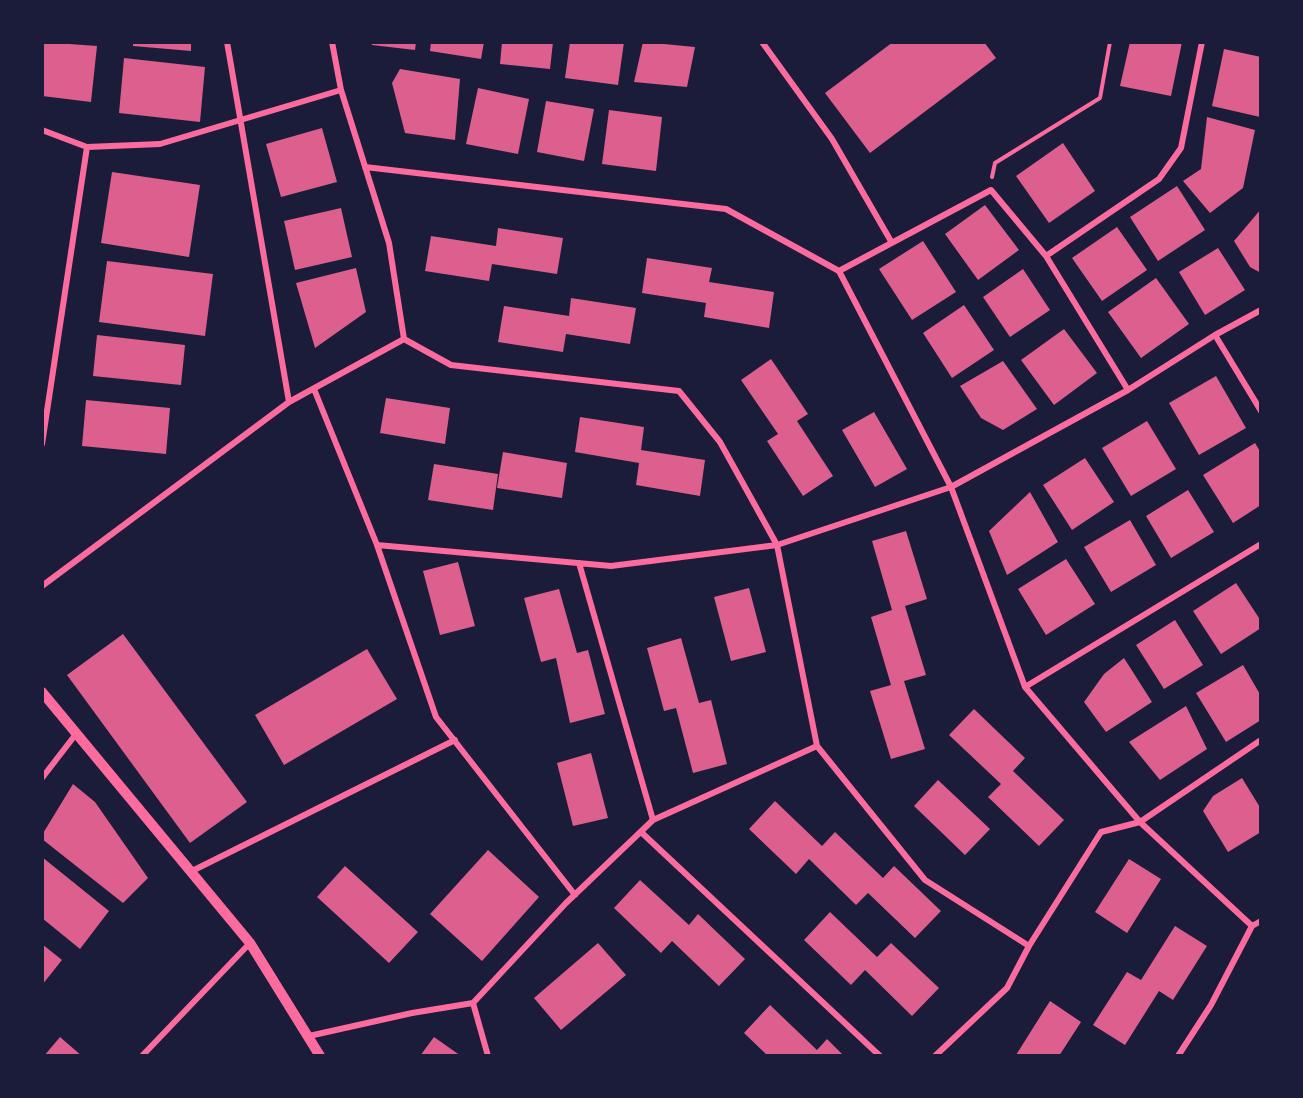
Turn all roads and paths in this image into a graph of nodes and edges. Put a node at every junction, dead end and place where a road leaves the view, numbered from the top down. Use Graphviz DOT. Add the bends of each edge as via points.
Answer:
graph roads {
  1 [pos="227,42"];
  2 [pos="332,42"];
  3 [pos="762,42"];
  4 [pos="1110,42"];
  5 [pos="1202,42"];
  6 [pos="341,90"];
  7 [pos="240,120"];
  8 [pos="42,130"];
  9 [pos="87,147"];
  10 [pos="365,167"];
  11 [pos="990,190"];
  12 [pos="892,243"];
  13 [pos="1046,256"];
  14 [pos="839,271"];
  15 [pos="1261,310"];
  16 [pos="1215,335"];
  17 [pos="404,339"];
  18 [pos="314,389"];
  19 [pos="1128,390"];
  20 [pos="289,402"];
  21 [pos="1261,411"];
  22 [pos="42,444"];
  23 [pos="951,487"];
  24 [pos="1261,544"];
  25 [pos="377,545"];
  26 [pos="777,545"];
  27 [pos="579,563"];
  28 [pos="42,586"];
  29 [pos="1025,687"];
  30 [pos="42,692"];
  31 [pos="76,734"];
  32 [pos="455,740"];
  33 [pos="1261,740"];
  34 [pos="817,746"];
  35 [pos="42,778"];
  36 [pos="653,820"];
  37 [pos="1140,822"];
  38 [pos="641,832"];
  39 [pos="189,873"];
  40 [pos="575,895"];
  41 [pos="1261,921"];
  42 [pos="1252,926"];
  43 [pos="250,943"];
  44 [pos="1029,946"];
  45 [pos="473,1003"];
  46 [pos="309,1036"];
  47 [pos="141,1056"];
  48 [pos="320,1056"];
  49 [pos="488,1056"];
  50 [pos="880,1056"];
  51 [pos="935,1056"];
  52 [pos="1178,1056"];
  1 -- 7 [label="street"];
  2 -- 6 [label="street"];
  3 -- 12 [label="street" via="831,139"];
  4 -- 11 [label="path" via="1100,98 994,163"];
  5 -- 13 [label="street" via="1181,148 1159,179"];
  6 -- 7 [label="street"];
  6 -- 10 [label="street"];
  7 -- 9 [label="street" via="160,144"];
  7 -- 20 [label="street"];
  8 -- 9 [label="street"];
  9 -- 22 [label="street"];
  10 -- 14 [label="street" via="726,209"];
  10 -- 17 [label="street" via="389,243"];
  11 -- 12 [label="street"];
  11 -- 13 [label="street"];
  12 -- 14 [label="street"];
  13 -- 19 [label="street"];
  14 -- 23 [label="street"];
  15 -- 16 [label="street"];
  16 -- 19 [label="street"];
  16 -- 21 [label="street"];
  17 -- 18 [label="street"];
  17 -- 26 [label="street" via="452,365 679,391 720,442"];
  18 -- 20 [label="street"];
  18 -- 25 [label="street"];
  19 -- 23 [label="street"];
  20 -- 28 [label="street"];
  23 -- 26 [label="street"];
  23 -- 29 [label="street"];
  24 -- 29 [label="street"];
  25 -- 27 [label="street"];
  25 -- 32 [label="street" via="436,717"];
  26 -- 27 [label="street" via="611,566"];
  26 -- 34 [label="street"];
  27 -- 36 [label="street"];
  29 -- 37 [label="street"];
  30 -- 31 [label="street"];
  31 -- 35 [label="street"];
  31 -- 39 [label="street"];
  32 -- 39 [label="street"];
  32 -- 40 [label="street"];
  33 -- 37 [label="street"];
  34 -- 36 [label="street"];
  34 -- 44 [label="street" via="925,880"];
  36 -- 38 [label="street"];
  37 -- 42 [label="street"];
  37 -- 44 [label="street" via="1101,832"];
  38 -- 40 [label="street"];
  38 -- 50 [label="street"];
  39 -- 43 [label="street"];
  40 -- 45 [label="street"];
  41 -- 42 [label="street"];
  42 -- 52 [label="street" via="1211,1005"];
  43 -- 46 [label="street"];
  43 -- 47 [label="street"];
  44 -- 51 [label="street" via="1007,988"];
  45 -- 46 [label="street"];
  45 -- 49 [label="street"];
  46 -- 48 [label="street"];
}
